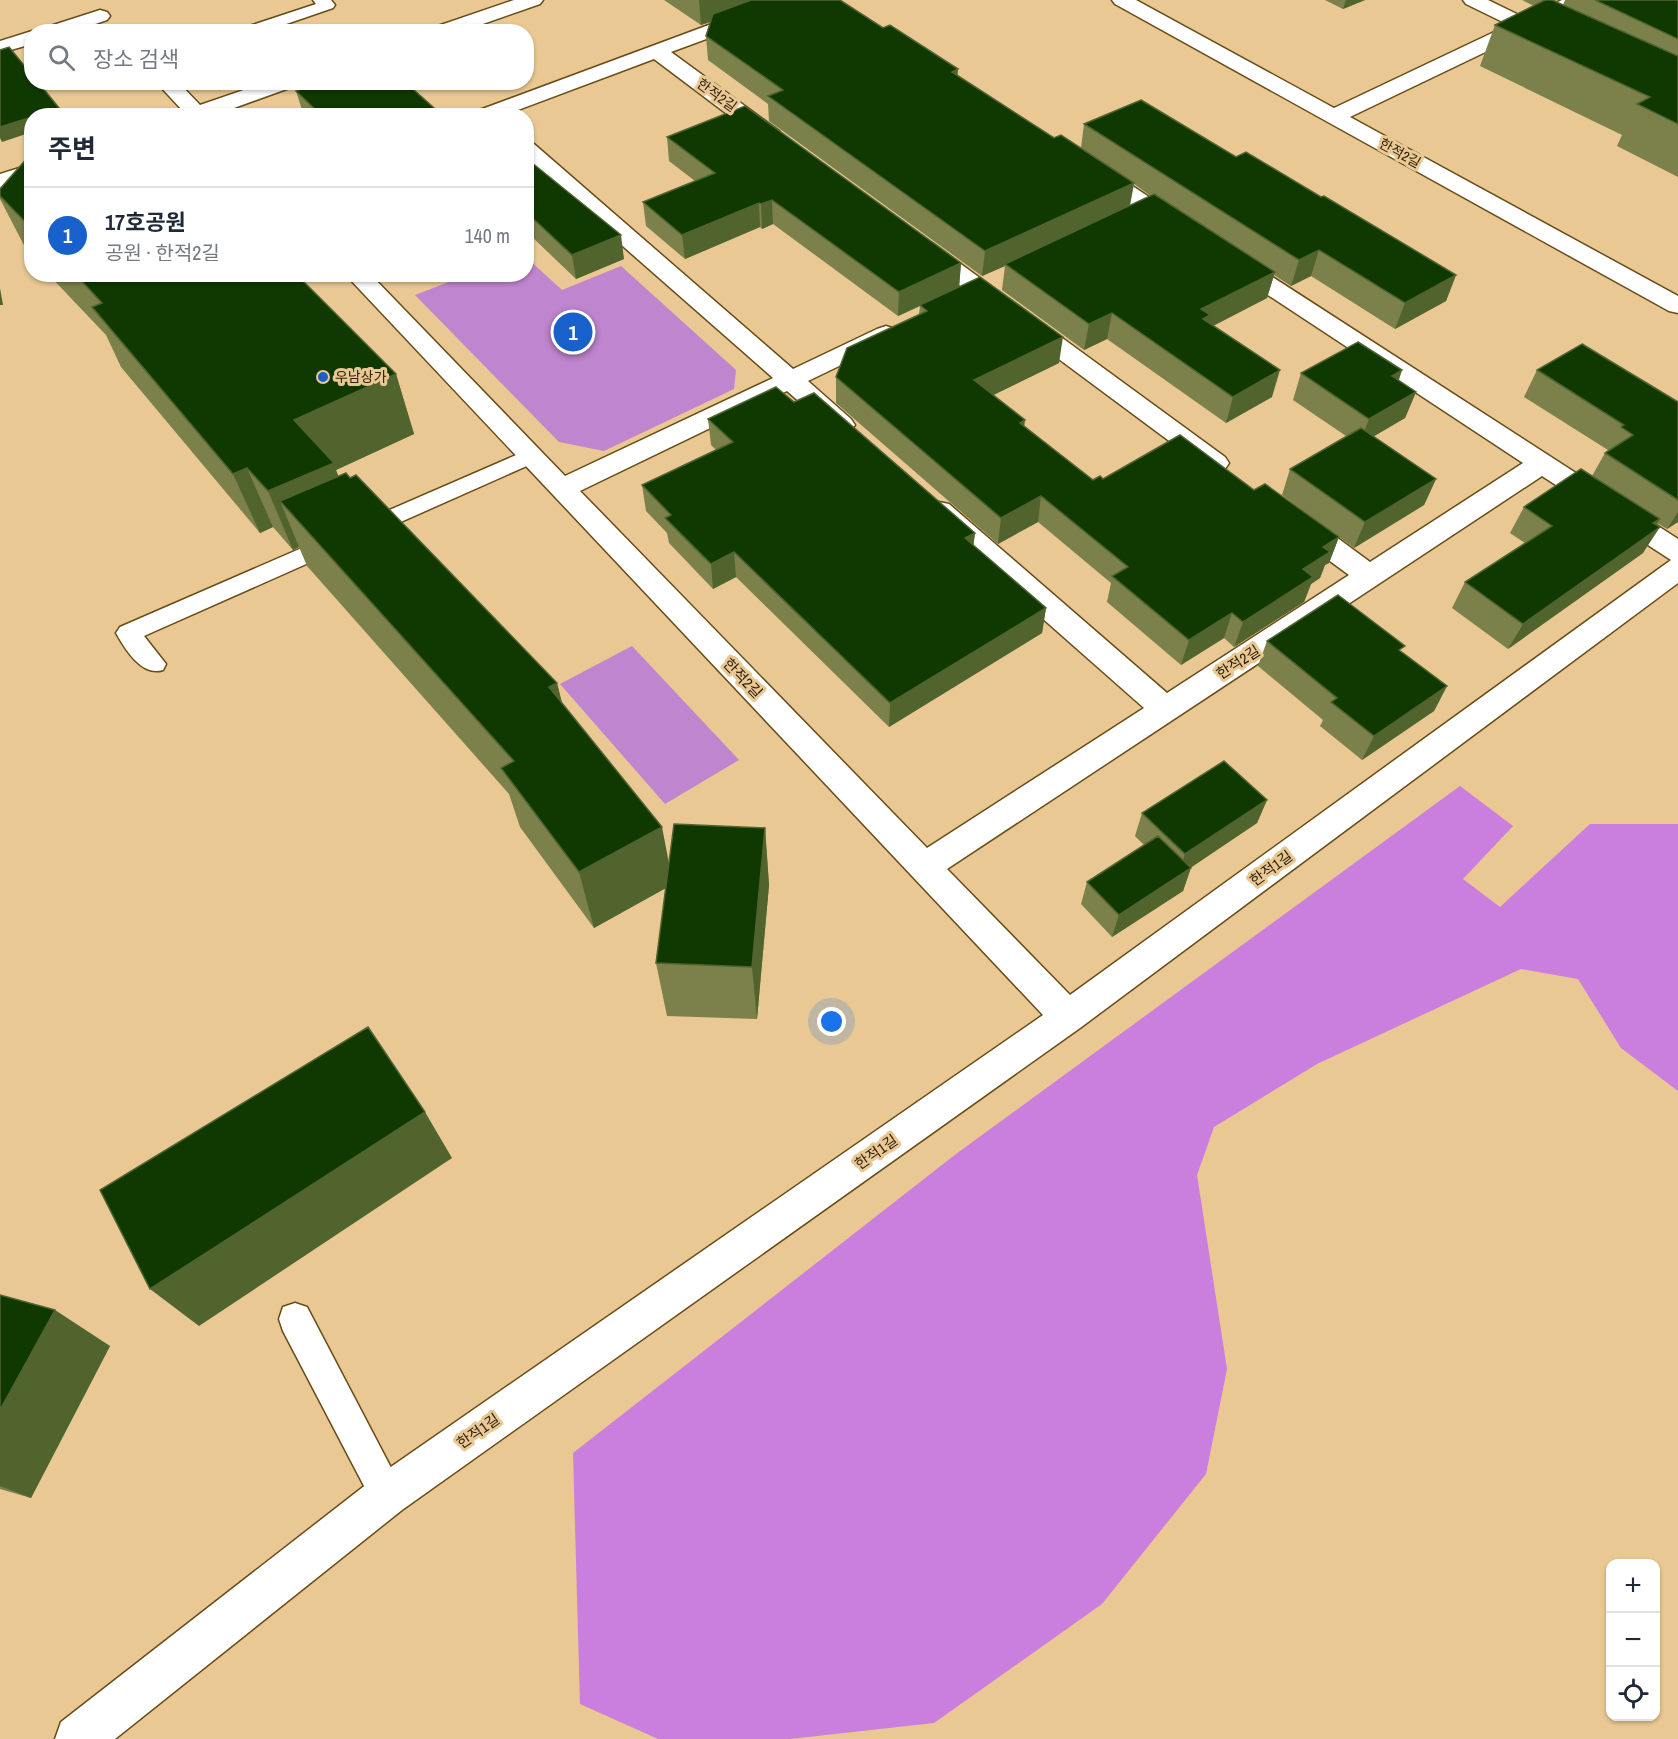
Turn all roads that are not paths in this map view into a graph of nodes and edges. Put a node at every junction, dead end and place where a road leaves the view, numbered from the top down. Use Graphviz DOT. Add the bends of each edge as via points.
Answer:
graph roads {
  1 [pos="84,0"];
  2 [pos="321,0"];
  3 [pos="533,0"];
  4 [pos="794,0"];
  5 [pos="1122,0"];
  6 [pos="1473,0"];
  7 [pos="1577,0"];
  8 [pos="100,16"];
  9 [pos="76,24"];
  10 [pos="108,24"];
  11 [pos="270,24"];
  12 [pos="462,24"];
  13 [pos="1524,25"];
  14 [pos="24,40"];
  15 [pos="1555,40"];
  16 [pos="0,47"];
  17 [pos="656,51"];
  18 [pos="173,90"];
  19 [pos="265,90"];
  20 [pos="189,108"];
  21 [pos="215,108"];
  22 [pos="504,108"];
  23 [pos="1334,116"];
  24 [pos="790,149"];
  25 [pos="534,156"];
  26 [pos="1071,156"];
  27 [pos="24,173"];
  28 [pos="0,181"];
  29 [pos="904,233"];
  30 [pos="1191,235"];
  31 [pos="1211,248"];
  32 [pos="364,282"];
  33 [pos="1678,306"];
  34 [pos="906,325"];
  35 [pos="790,380"];
  36 [pos="862,443"];
  37 [pos="530,456"];
  38 [pos="1542,464"];
  39 [pos="1237,478"];
  40 [pos="561,489"];
  41 [pos="924,497"];
  42 [pos="1284,513"];
  43 [pos="1678,552"];
  44 [pos="1678,568"];
  45 [pos="1370,576"];
  46 [pos="154,663"];
  47 [pos="1166,709"];
  48 [pos="924,867"];
  49 [pos="1068,1017"];
  50 [pos="295,1319"];
  51 [pos="387,1495"];
  52 [pos="78,1739"];
  1 -- 8 [label="street"];
  2 -- 11 [label="lane" via="327,5"];
  3 -- 12 [label="street"];
  4 -- 17 [label="street"];
  5 -- 23 [label="street, 한적2길"];
  6 -- 13 [label="street"];
  7 -- 13 [label="street"];
  8 -- 9 [label="street"];
  8 -- 10 [label="street"];
  13 -- 15 [label="street"];
  13 -- 23 [label="street"];
  14 -- 16 [label="street"];
  17 -- 22 [label="street"];
  17 -- 24 [label="street, 한적2길"];
  18 -- 20 [label="street"];
  19 -- 21 [label="street"];
  23 -- 33 [label="street, 한적2길"];
  25 -- 35 [label="street"];
  26 -- 30 [label="street" via="1140,213"];
  27 -- 28 [label="street"];
  29 -- 39 [label="street"];
  31 -- 38 [label="street"];
  32 -- 37 [label="street, 한적2길"];
  34 -- 35 [label="street"];
  35 -- 36 [label="street"];
  35 -- 40 [label="street"];
  37 -- 40 [label="street, 한적2길"];
  37 -- 46 [label="lane" via="128,633"];
  38 -- 43 [label="street"];
  38 -- 45 [label="street, 한적2길"];
  40 -- 48 [label="street, 한적2길"];
  41 -- 47 [label="street"];
  42 -- 45 [label="street"];
  44 -- 49 [label="street, 한적1길"];
  45 -- 47 [label="street, 한적2길"];
  47 -- 48 [label="street, 한적2길"];
  48 -- 49 [label="street, 한적2길"];
  49 -- 51 [label="street, 한적1길"];
  50 -- 51 [label="lane"];
  51 -- 52 [label="street, 한적1길"];
}
